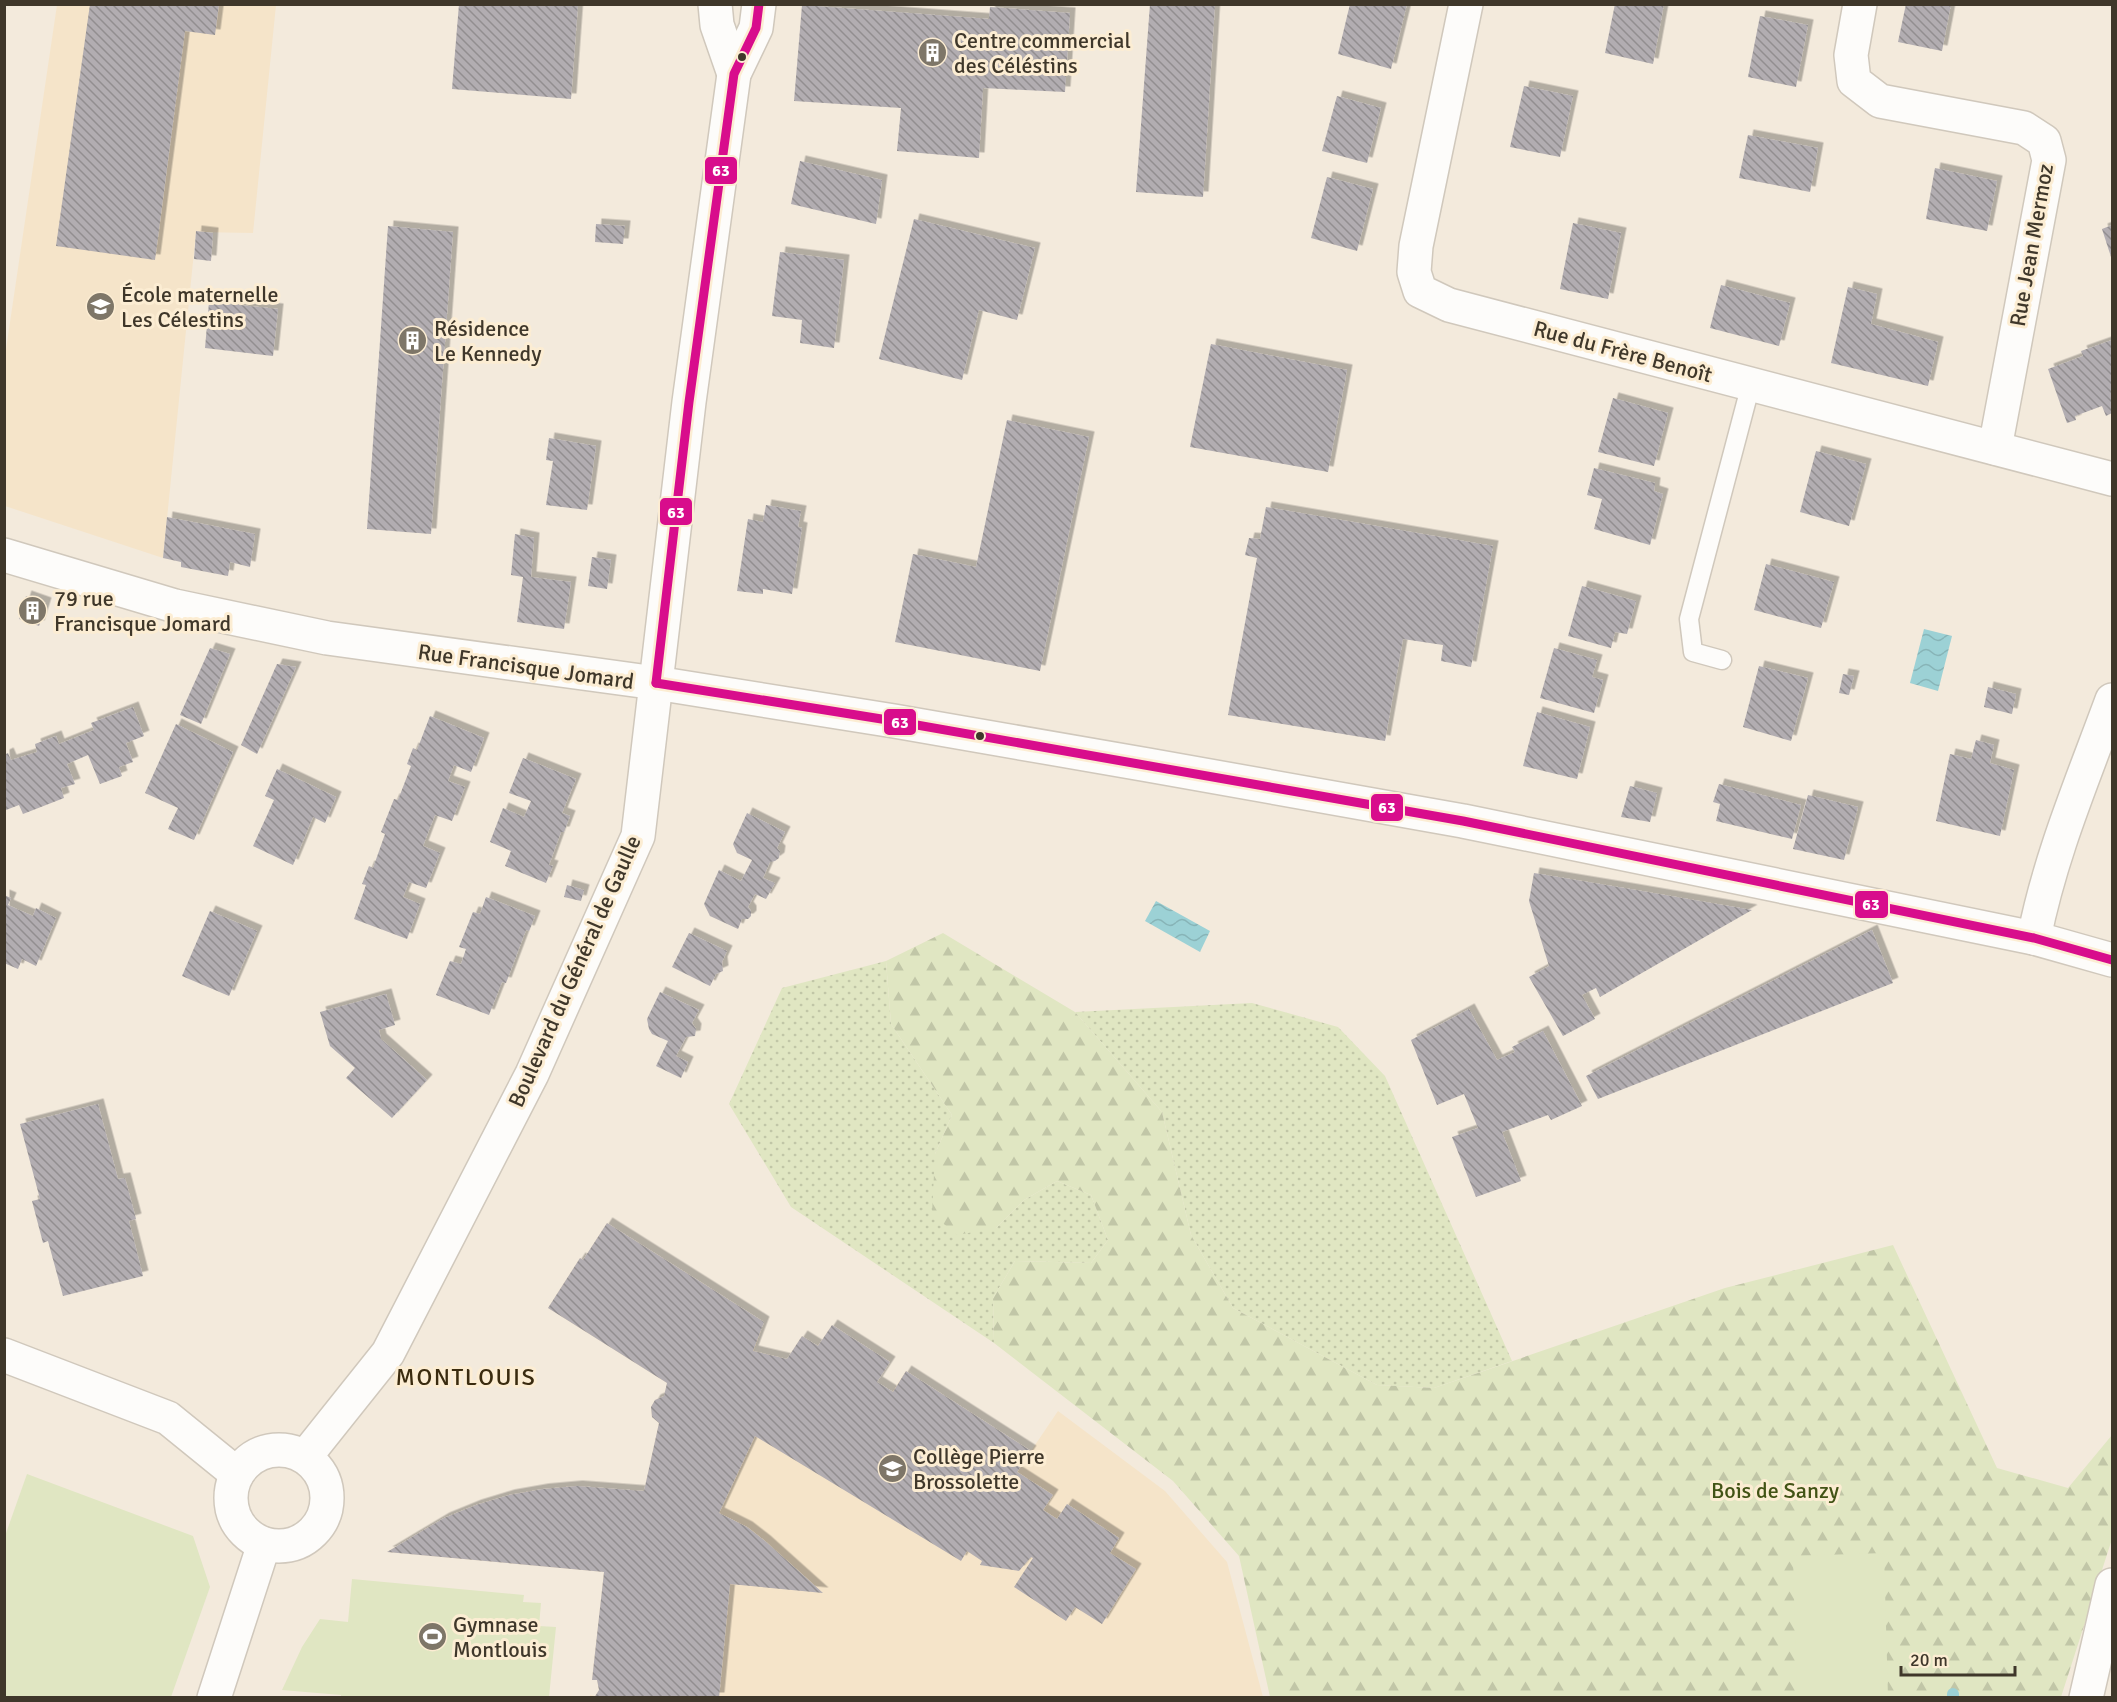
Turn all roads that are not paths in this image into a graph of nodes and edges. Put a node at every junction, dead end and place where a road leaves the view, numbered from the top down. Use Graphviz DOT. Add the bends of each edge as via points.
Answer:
graph roads {
  1 [pos="715,4"];
  2 [pos="759,4"];
  3 [pos="1466,4"];
  4 [pos="1860,4"];
  5 [pos="734,74"];
  6 [pos="1751,384"];
  7 [pos="1995,448"];
  8 [pos="2112,479"];
  9 [pos="4,555"];
  10 [pos="1722,660"];
  11 [pos="656,683"];
  12 [pos="2112,700"];
  13 [pos="2034,938"];
  14 [pos="2112,960"];
  15 [pos="4,1355"];
  16 [pos="305,1457"];
  17 [pos="237,1474"];
  18 [pos="264,1544"];
  19 [pos="2112,1585"];
  20 [pos="214,1698"];
  21 [pos="2086,1698"];
  1 -- 5 [label="street, Boulevard du Général de Gaulle" via="717,25"];
  2 -- 5 [label="street, Boulevard du Général de Gaulle" via="756,27"];
  3 -- 6 [label="street, Rue du Frère Benoît" via="1416,246 1414,272 1420,291 1449,305"];
  4 -- 7 [label="street, Rue Jean Mermoz" via="1851,55 1854,81 1880,101 2024,128 2044,141 2049,160"];
  5 -- 11 [label="street, Boulevard du Général de Gaulle"];
  6 -- 7 [label="street, Rue du Frère Benoît"];
  6 -- 10 [label="lane" via="1689,619 1694,652"];
  7 -- 8 [label="street, Rue du Frère Benoît"];
  9 -- 11 [label="street, Rue Francisque Jomard" via="175,606 327,638"];
  11 -- 13 [label="street, Rue Francisque Jomard" via="1463,821"];
  11 -- 16 [label="street, Boulevard du Général de Gaulle" via="638,836 532,1074 388,1353"];
  12 -- 13 [label="street" via="2053,859"];
  13 -- 14 [label="street, Rue Francisque Jomard"];
  15 -- 17 [label="street" via="168,1418"];
  16 -- 17 [label="street" via="275,1450 247,1462"];
  16 -- 18 [label="street" via="317,1467 328,1496 320,1526 295,1544"];
  17 -- 18 [label="street" via="232,1487 234,1515 241,1528"];
  18 -- 20 [label="street"];
  19 -- 21 [label="street"];
}
